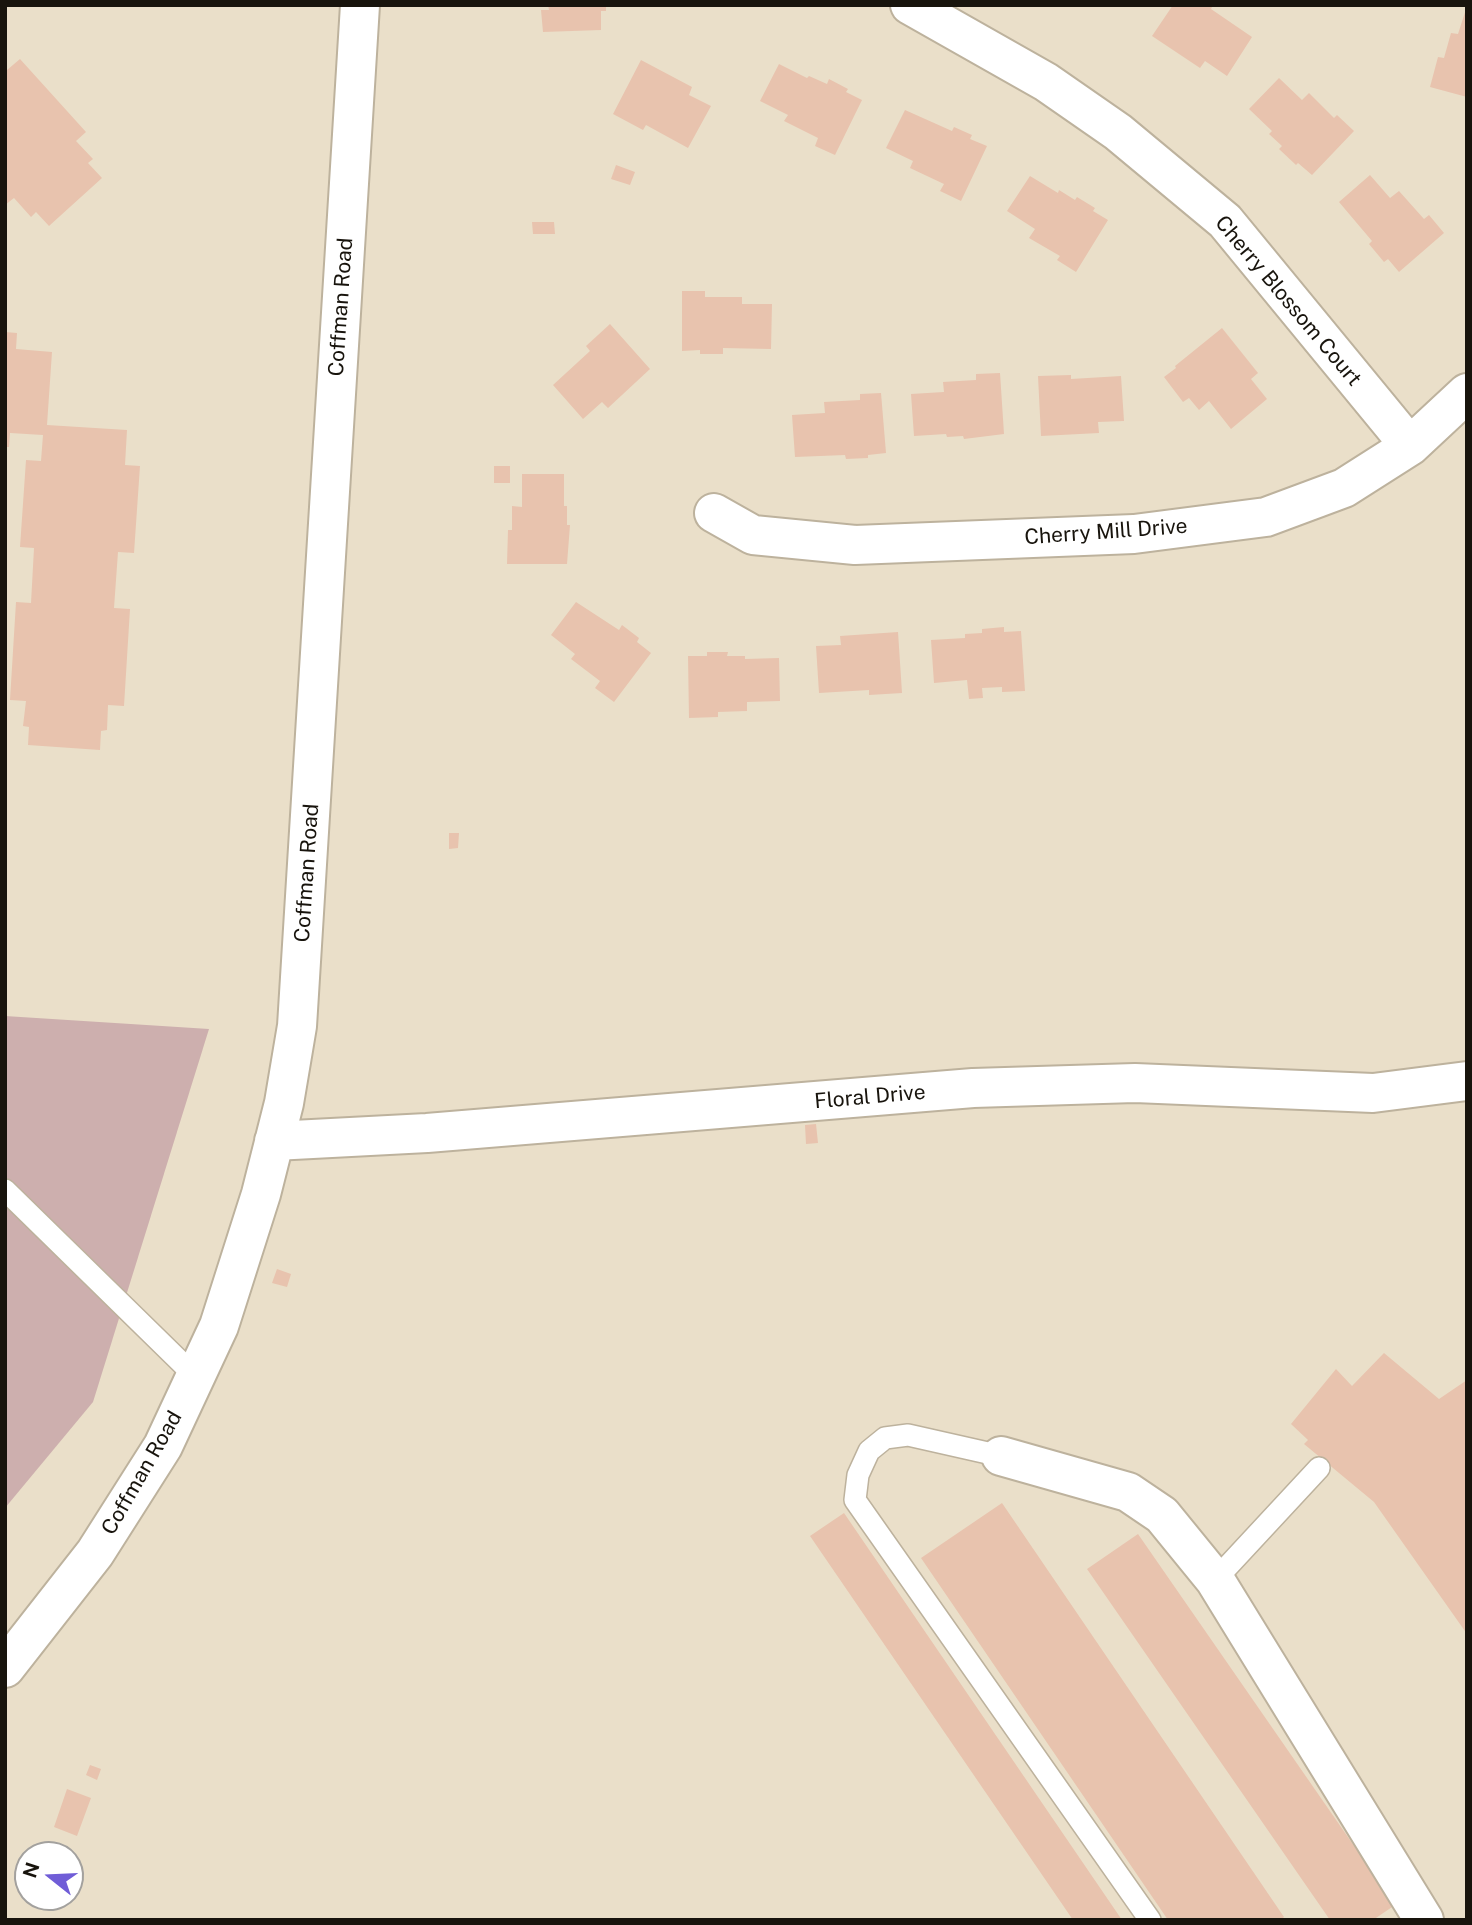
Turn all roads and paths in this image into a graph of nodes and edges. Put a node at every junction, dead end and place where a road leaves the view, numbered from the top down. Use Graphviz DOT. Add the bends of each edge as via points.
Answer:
graph roads {
  1 [pos="360,5"];
  2 [pos="910,5"];
  3 [pos="1467,393"];
  4 [pos="1410,446"];
  5 [pos="714,513"];
  6 [pos="1467,1081"];
  7 [pos="274,1141"];
  8 [pos="5,1190"];
  9 [pos="195,1376"];
  10 [pos="1001,1456"];
  11 [pos="1320,1468"];
  12 [pos="1215,1580"];
  13 [pos="5,1668"];
  14 [pos="1150,1920"];
  15 [pos="1424,1920"];
  1 -- 7 [label="street, Coffman Road" via="297,1026"];
  2 -- 4 [label="street, Cherry Blossom Court" via="1056,89 1118,132 1224,221"];
  3 -- 4 [label="street, Cherry Mill Drive"];
  4 -- 5 [label="street, Cherry Mill Drive" via="1344,488 1266,517 1134,534 855,545 753,535"];
  6 -- 7 [label="street, Floral Drive" via="1373,1093 1135,1083 973,1088 427,1133"];
  7 -- 9 [label="street, Coffman Road" via="219,1325"];
  8 -- 9 [label="lane"];
  9 -- 13 [label="street, Coffman Road" via="163,1446 95,1553"];
  10 -- 12 [label="street" via="1128,1492 1162,1515"];
  10 -- 14 [label="lane" via="908,1435 885,1438 869,1451 858,1475 855,1500"];
  11 -- 12 [label="lane"];
  12 -- 15 [label="street"];
}
